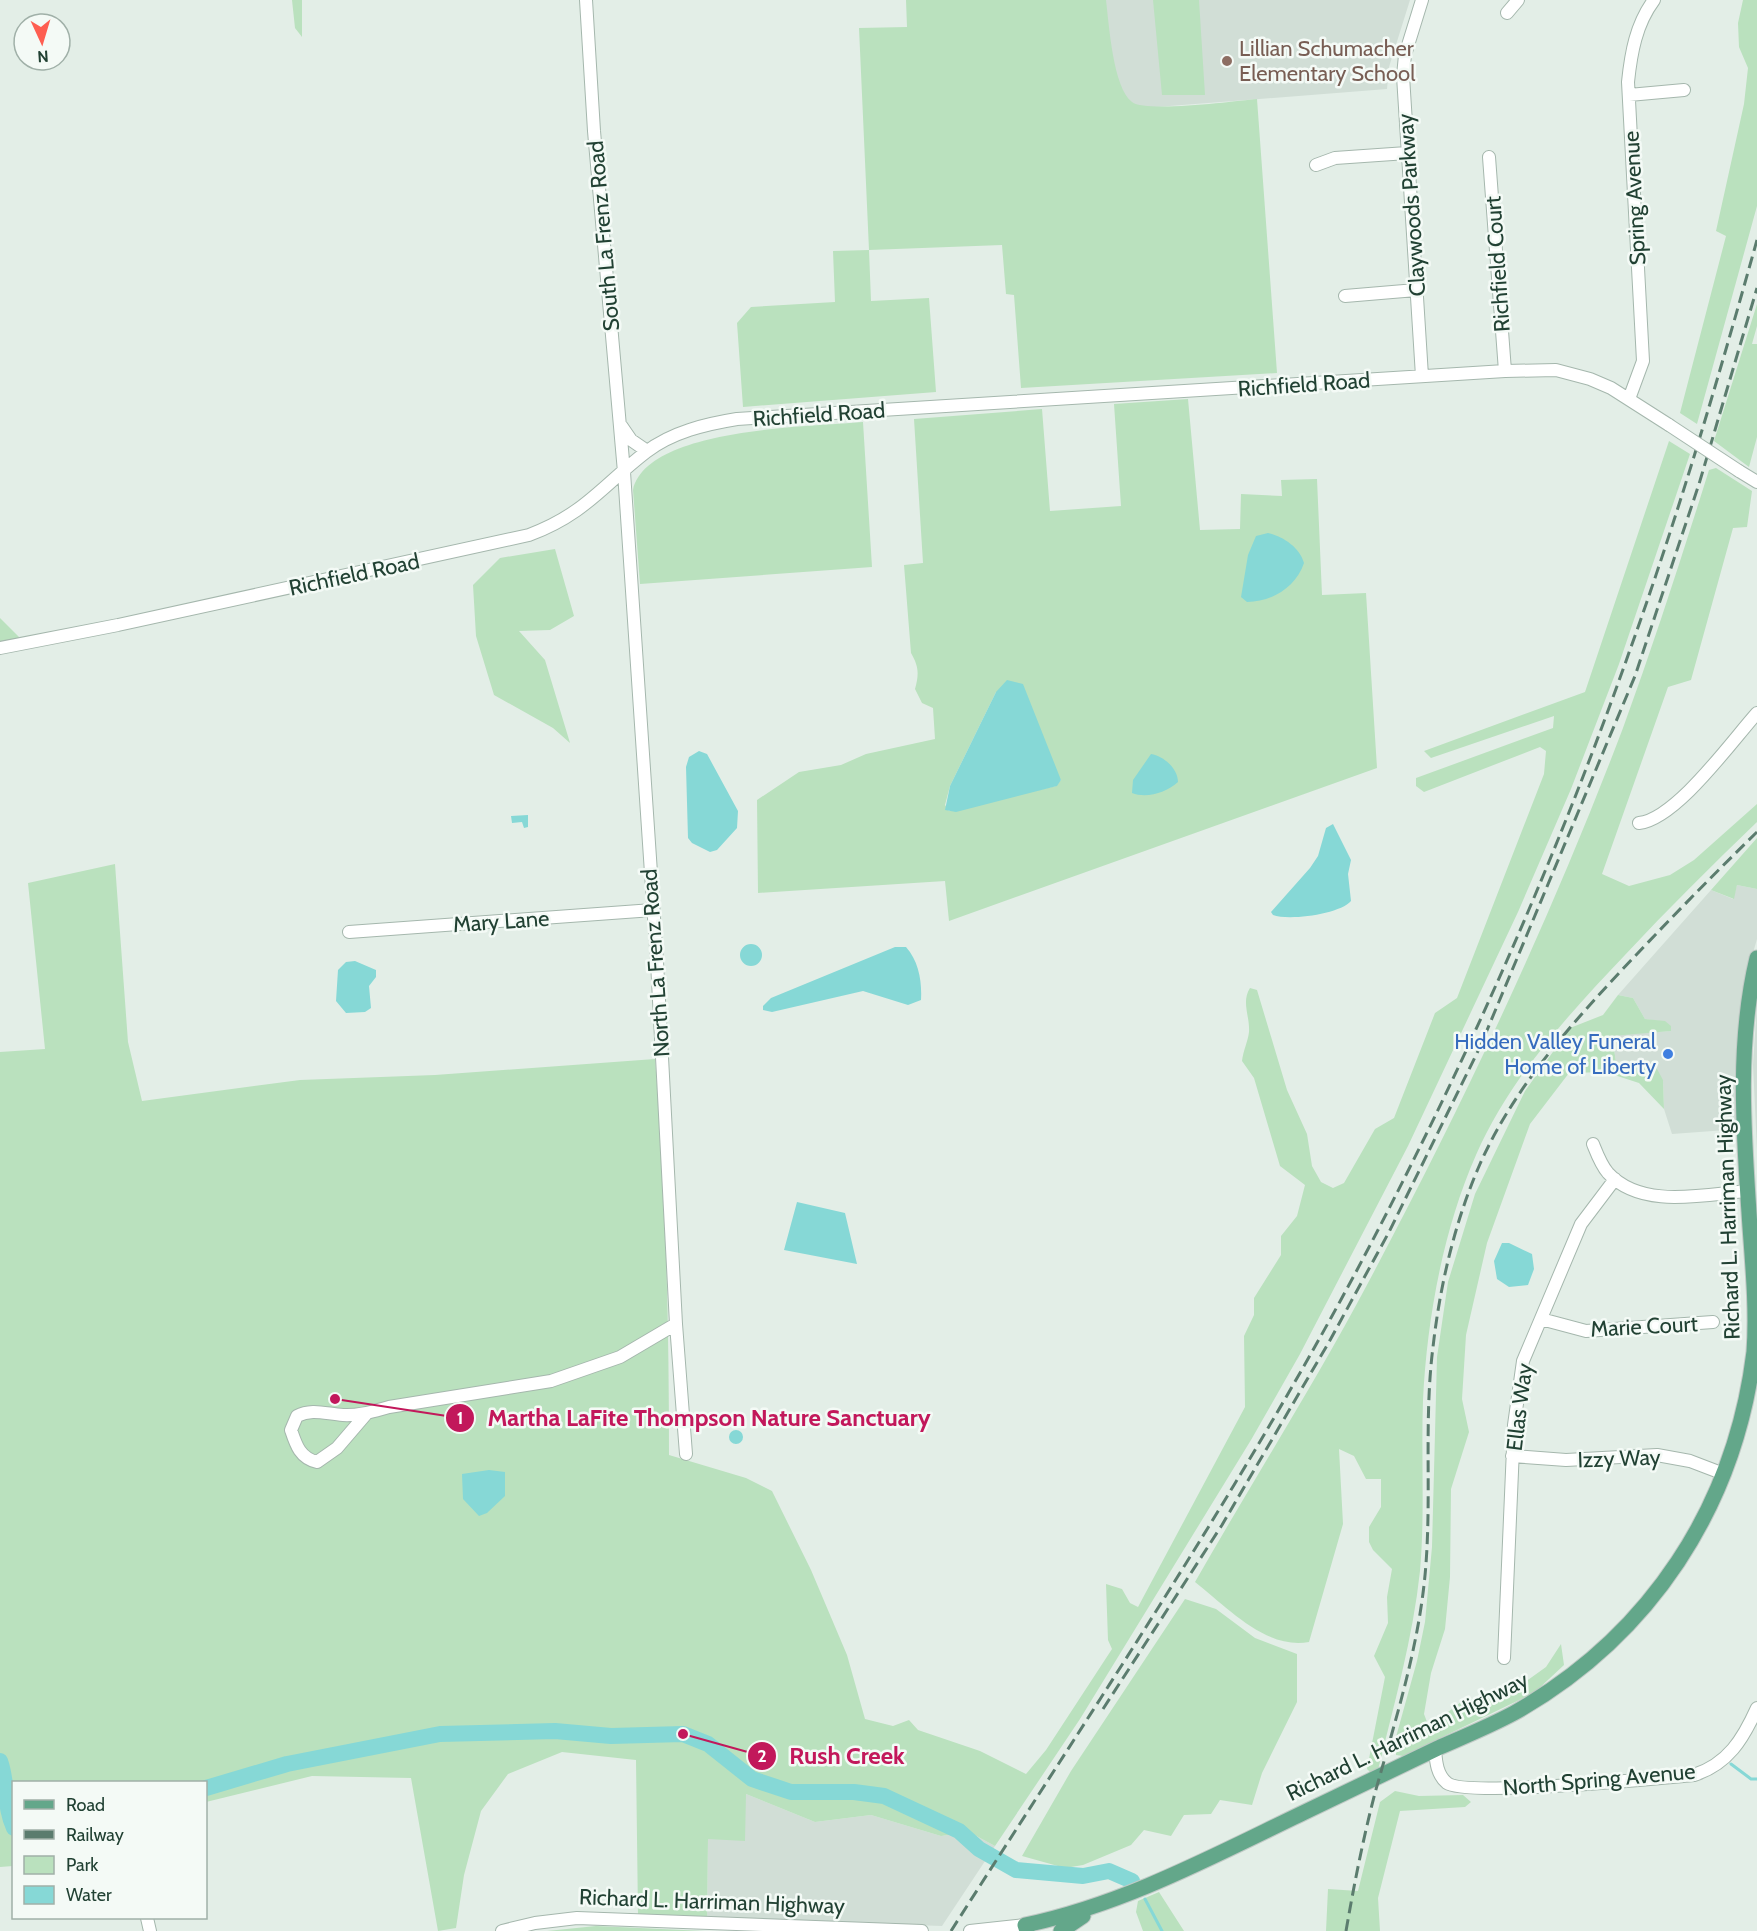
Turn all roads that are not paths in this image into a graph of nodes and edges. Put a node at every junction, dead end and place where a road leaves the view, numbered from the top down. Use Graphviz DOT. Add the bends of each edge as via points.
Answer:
graph roads {
  1 [pos="586,0"];
  2 [pos="1422,0"];
  3 [pos="1518,0"];
  4 [pos="1654,0"];
  5 [pos="1508,13"];
  6 [pos="1684,90"];
  7 [pos="1629,95"];
  8 [pos="1407,153"];
  9 [pos="1489,157"];
  10 [pos="1316,165"];
  11 [pos="1416,290"];
  12 [pos="1345,296"];
  13 [pos="1505,371"];
  14 [pos="1422,376"];
  15 [pos="1629,399"];
  16 [pos="619,423"];
  17 [pos="647,451"];
  18 [pos="624,472"];
  19 [pos="1757,482"];
  20 [pos="0,648"];
  21 [pos="1757,713"];
  22 [pos="1639,823"];
  23 [pos="653,910"];
  24 [pos="349,932"];
  25 [pos="1757,958"];
  26 [pos="1593,1144"];
  27 [pos="1615,1179"];
  28 [pos="1748,1191"];
  29 [pos="1541,1319"];
  30 [pos="1713,1322"];
  31 [pos="676,1324"];
  32 [pos="1753,1384"];
  33 [pos="367,1413"];
  34 [pos="686,1454"];
  35 [pos="1512,1456"];
  36 [pos="1724,1474"];
  37 [pos="1504,1658"];
  38 [pos="1757,1708"];
  39 [pos="1435,1750"];
  40 [pos="1099,1906"];
  41 [pos="1026,1928"];
  42 [pos="501,1931"];
  43 [pos="921,1931"];
  44 [pos="970,1931"];
  45 [pos="1061,1931"];
  1 -- 16 [label="street, South La Frenz Road"];
  2 -- 8 [label="street, Claywoods Parkway" via="1405,55"];
  3 -- 5 [label="street"];
  4 -- 7 [label="street, Spring Avenue" via="1638,29 1631,55"];
  6 -- 7 [label="street"];
  7 -- 15 [label="street, Spring Avenue" via="1643,361"];
  8 -- 10 [label="street" via="1335,158"];
  8 -- 11 [label="street, Claywoods Parkway"];
  9 -- 13 [label="street, Richfield Court"];
  11 -- 12 [label="street"];
  11 -- 14 [label="street, Claywoods Parkway"];
  13 -- 14 [label="street, Richfield Road"];
  13 -- 15 [label="street, Richfield Road" via="1556,370 1575,374 1611,387"];
  14 -- 17 [label="street, Richfield Road" via="737,419 686,432"];
  15 -- 19 [label="street, Richfield Road, bridge"];
  16 -- 17 [label="street" via="631,440"];
  16 -- 18 [label="street, South La Frenz Road"];
  17 -- 18 [label="street, Richfield Road"];
  18 -- 20 [label="street, Richfield Road" via="580,510 529,536"];
  18 -- 23 [label="street, North La Frenz Road"];
  21 -- 22 [label="street" via="1664,814"];
  23 -- 24 [label="street, Mary Lane"];
  23 -- 31 [label="street, North La Frenz Road"];
  25 -- 28 [label="main road, Richard L. Harriman Highway" via="1747,1001 1744,1046"];
  26 -- 27 [label="street" via="1602,1165"];
  27 -- 28 [label="street" via="1658,1197"];
  27 -- 29 [label="street, Ellas Way" via="1581,1224"];
  28 -- 32 [label="main road, Richard L. Harriman Highway" via="1756,1314"];
  29 -- 30 [label="street, Marie Court" via="1586,1331"];
  29 -- 35 [label="street, Ellas Way" via="1518,1381"];
  31 -- 33 [label="street" via="620,1356 551,1381"];
  31 -- 34 [label="street, North La Frenz Road"];
  32 -- 36 [label="main road, Richard L. Harriman Highway"];
  33 -- 33 [label="street" via="307,1411 297,1416 291,1430 300,1452 317,1462 337,1448"];
  35 -- 36 [label="street, Izzy Way" via="1566,1460 1657,1455 1690,1461"];
  35 -- 37 [label="street, Ellas Way"];
  36 -- 39 [label="main road, Richard L. Harriman Highway" via="1678,1562 1652,1600 1627,1627 1586,1664 1537,1699"];
  38 -- 39 [label="street, North Spring Avenue" via="1734,1750 1711,1768 1694,1775 1516,1789 1455,1788 1440,1776"];
  39 -- 40 [label="main road, Richard L. Harriman Highway"];
  40 -- 41 [label="main road, Richard L. Harriman Highway"];
  40 -- 45 [label="main road"];
  41 -- 44 [label="street, Richard L. Harriman Highway"];
  42 -- 43 [label="street, Richard L. Harriman Highway" via="577,1918"];
}
